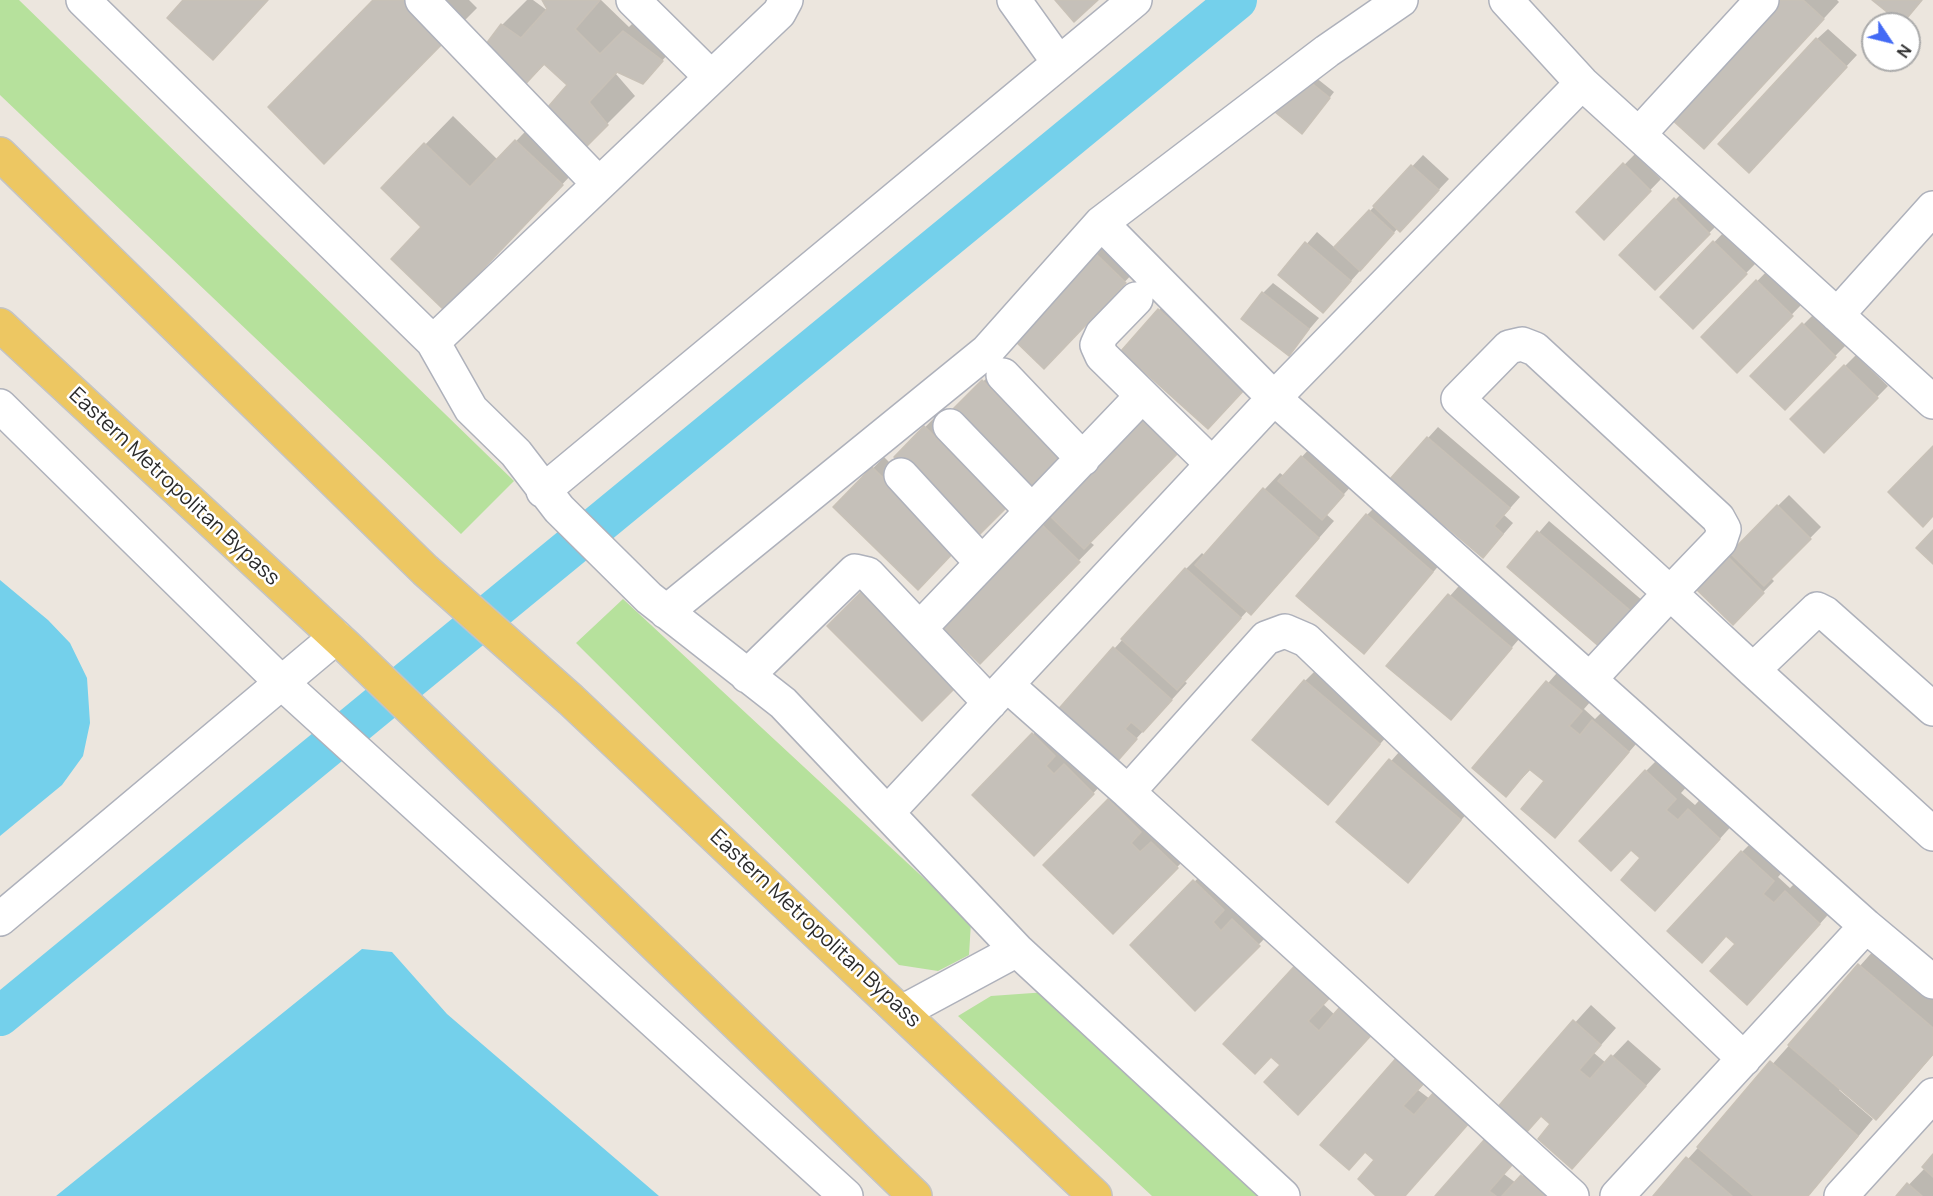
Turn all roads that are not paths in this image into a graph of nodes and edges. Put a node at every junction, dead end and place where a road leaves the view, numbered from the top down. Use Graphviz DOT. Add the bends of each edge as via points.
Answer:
graph roads {
  1 [pos="83,0"];
  2 [pos="422,0"];
  3 [pos="633,0"];
  4 [pos="786,0"];
  5 [pos="1014,0"];
  6 [pos="1135,0"];
  7 [pos="1401,0"];
  8 [pos="1506,0"];
  9 [pos="1762,0"];
  10 [pos="1059,63"];
  11 [pos="711,77"];
  12 [pos="1582,83"];
  13 [pos="1639,134"];
  14 [pos="0,154"];
  15 [pos="598,183"];
  16 [pos="1933,208"];
  17 [pos="1101,224"];
  18 [pos="1136,299"];
  19 [pos="1837,315"];
  20 [pos="0,325"];
  21 [pos="433,342"];
  22 [pos="1003,375"];
  23 [pos="1141,397"];
  24 [pos="1274,398"];
  25 [pos="1933,402"];
  26 [pos="0,406"];
  27 [pos="950,426"];
  28 [pos="1083,459"];
  29 [pos="1211,463"];
  30 [pos="901,475"];
  31 [pos="551,500"];
  32 [pos="1032,511"];
  33 [pos="982,563"];
  34 [pos="1670,593"];
  35 [pos="657,605"];
  36 [pos="920,628"];
  37 [pos="342,643"];
  38 [pos="1753,670"];
  39 [pos="747,676"];
  40 [pos="1590,679"];
  41 [pos="283,684"];
  42 [pos="999,694"];
  43 [pos="1933,709"];
  44 [pos="1128,792"];
  45 [pos="888,812"];
  46 [pos="1933,834"];
  47 [pos="0,919"];
  48 [pos="1866,927"];
  49 [pos="1017,950"];
  50 [pos="1933,982"];
  51 [pos="902,1012"];
  52 [pos="1744,1059"];
  53 [pos="1933,1095"];
  54 [pos="846,1196"];
  55 [pos="915,1196"];
  56 [pos="1095,1196"];
  57 [pos="1283,1196"];
  58 [pos="1572,1196"];
  59 [pos="1617,1196"];
  60 [pos="1841,1196"];
  1 -- 21 [label="street"];
  2 -- 15 [label="street"];
  3 -- 11 [label="street"];
  4 -- 11 [label="street" via="779,13"];
  5 -- 10 [label="street"];
  6 -- 10 [label="street"];
  7 -- 17 [label="street" via="1327,51"];
  8 -- 12 [label="street"];
  9 -- 13 [label="street"];
  10 -- 31 [label="street"];
  11 -- 15 [label="street"];
  12 -- 13 [label="street"];
  12 -- 24 [label="street"];
  13 -- 19 [label="street"];
  14 -- 51 [label="main road, Eastern Metropolitan Bypass" via="425,570 571,700"];
  15 -- 21 [label="street"];
  16 -- 19 [label="street"];
  17 -- 24 [label="street"];
  17 -- 35 [label="street" via="987,351"];
  18 -- 23 [label="street" via="1102,334 1097,345 1102,356"];
  19 -- 25 [label="street"];
  20 -- 37 [label="main road, Eastern Metropolitan Bypass"];
  21 -- 31 [label="street" via="471,409 516,453"];
  22 -- 28 [label="street"];
  23 -- 28 [label="street"];
  23 -- 29 [label="street"];
  24 -- 29 [label="street"];
  24 -- 40 [label="street"];
  26 -- 41 [label="street"];
  27 -- 32 [label="street"];
  28 -- 32 [label="street"];
  29 -- 42 [label="street"];
  30 -- 33 [label="street"];
  31 -- 35 [label="street"];
  32 -- 33 [label="street"];
  33 -- 36 [label="street"];
  34 -- 34 [label="street" via="1458,399 1509,347 1522,344 1535,349 1718,518 1724,529 1719,541"];
  34 -- 38 [label="street"];
  34 -- 40 [label="street"];
  35 -- 39 [label="street"];
  36 -- 39 [label="street" via="868,574 855,571"];
  36 -- 42 [label="street"];
  37 -- 41 [label="street"];
  37 -- 55 [label="main road, Eastern Metropolitan Bypass"];
  38 -- 43 [label="street" via="1817,609"];
  38 -- 46 [label="street"];
  39 -- 45 [label="street" via="783,703"];
  40 -- 48 [label="street"];
  41 -- 47 [label="street"];
  41 -- 54 [label="street"];
  42 -- 44 [label="street"];
  42 -- 45 [label="street"];
  44 -- 52 [label="street" via="1266,638 1285,632 1306,640"];
  44 -- 58 [label="street"];
  45 -- 49 [label="street"];
  48 -- 50 [label="street"];
  48 -- 52 [label="street"];
  49 -- 51 [label="street"];
  49 -- 57 [label="street"];
  51 -- 56 [label="main road, Eastern Metropolitan Bypass"];
  52 -- 59 [label="street"];
  53 -- 60 [label="street"];
}
